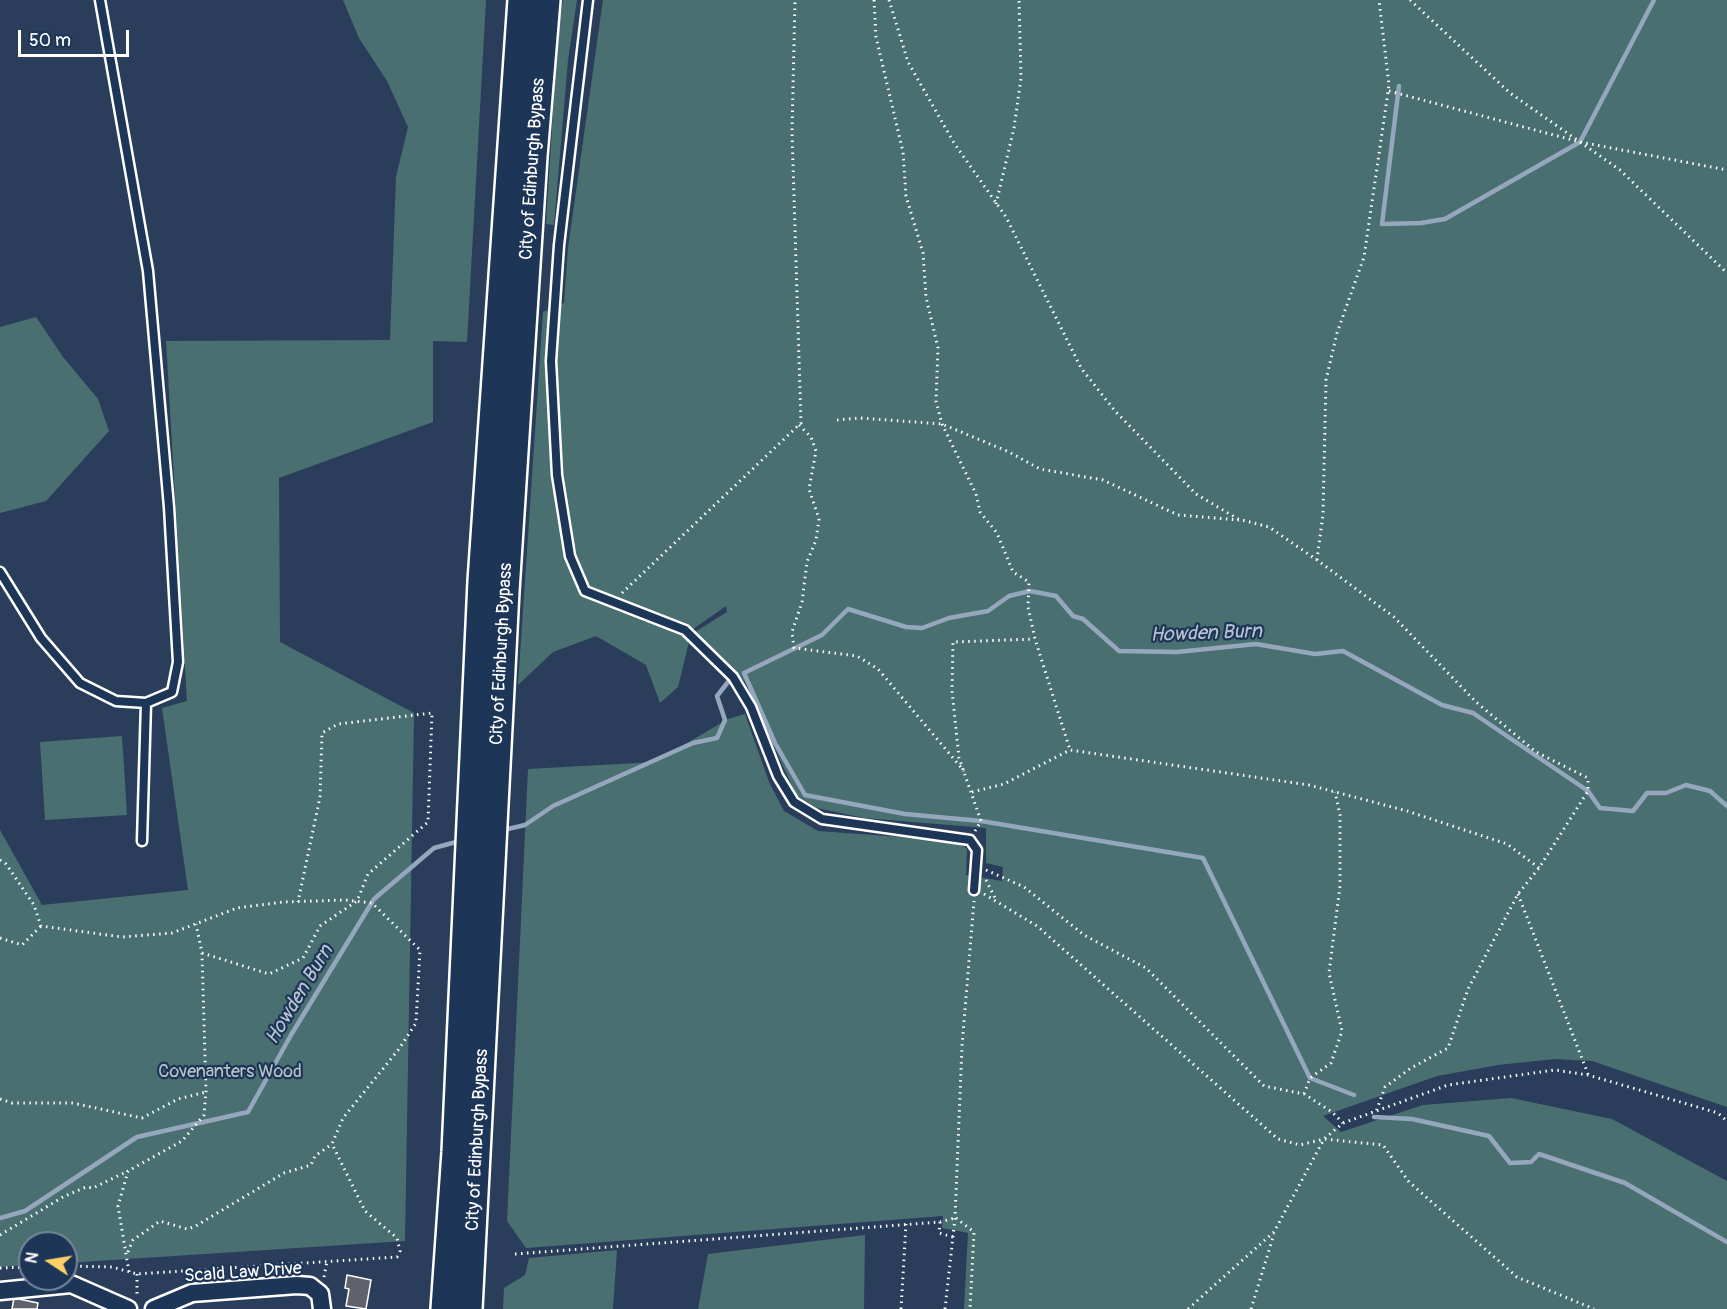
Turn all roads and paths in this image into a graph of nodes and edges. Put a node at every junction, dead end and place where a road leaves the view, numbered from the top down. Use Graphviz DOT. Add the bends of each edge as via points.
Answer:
graph roads {
  1 [pos="522,0"];
  2 [pos="546,0"];
  3 [pos="588,0"];
  4 [pos="795,0"];
  5 [pos="874,0"];
  6 [pos="889,0"];
  7 [pos="1019,0"];
  8 [pos="1379,0"];
  9 [pos="1410,0"];
  10 [pos="103,1"];
  11 [pos="1389,91"];
  12 [pos="1580,142"];
  13 [pos="1727,170"];
  14 [pos="996,204"];
  15 [pos="1727,273"];
  16 [pos="837,420"];
  17 [pos="942,424"];
  18 [pos="799,425"];
  19 [pos="1244,520"];
  20 [pos="1317,560"];
  21 [pos="0,572"];
  22 [pos="612,603"];
  23 [pos="1035,639"];
  24 [pos="146,703"];
  25 [pos="1070,750"];
  26 [pos="964,771"];
  27 [pos="972,792"];
  28 [pos="1335,792"];
  29 [pos="970,840"];
  30 [pos="142,841"];
  31 [pos="0,860"];
  32 [pos="981,868"];
  33 [pos="1539,868"];
  34 [pos="974,890"];
  35 [pos="1518,894"];
  36 [pos="996,899"];
  37 [pos="357,901"];
  38 [pos="298,902"];
  39 [pos="196,924"];
  40 [pos="41,926"];
  41 [pos="0,938"];
  42 [pos="202,953"];
  43 [pos="1588,1075"];
  44 [pos="206,1092"];
  45 [pos="1304,1094"];
  46 [pos="0,1099"];
  47 [pos="1376,1112"];
  48 [pos="1727,1121"];
  49 [pos="1343,1123"];
  50 [pos="1324,1139"];
  51 [pos="332,1144"];
  52 [pos="128,1171"];
  53 [pos="955,1218"];
  54 [pos="940,1222"];
  55 [pos="906,1224"];
  56 [pos="1274,1232"];
  57 [pos="0,1235"];
  58 [pos="952,1237"];
  59 [pos="127,1254"];
  60 [pos="515,1254"];
  61 [pos="78,1266"];
  62 [pos="18,1267"];
  63 [pos="0,1268"];
  64 [pos="129,1272"];
  65 [pos="137,1274"];
  66 [pos="0,1291"];
  67 [pos="133,1303"];
  68 [pos="154,1309"];
  69 [pos="322,1309"];
  70 [pos="445,1309"];
  71 [pos="468,1309"];
  72 [pos="901,1309"];
  73 [pos="945,1309"];
  74 [pos="970,1309"];
  75 [pos="1188,1309"];
  76 [pos="1251,1309"];
  77 [pos="1594,1309"];
  1 -- 70 [label="highway, City of Edinburgh Bypass" via="482,581 457,1140"];
  2 -- 71 [label="highway, City of Edinburgh Bypass" via="505,591"];
  3 -- 22 [label="lane" via="559,246 551,361 557,476 570,556 585,591"];
  4 -- 18 [label="path" via="792,132"];
  5 -- 17 [label="path" via="876,37 903,152 906,196 923,253 926,297 938,348 936,401"];
  6 -- 14 [label="path" via="908,62 954,143"];
  7 -- 14 [label="path" via="1021,78"];
  8 -- 11 [label="path"];
  9 -- 12 [label="path" via="1510,93"];
  10 -- 24 [label="lane" via="148,271 169,507 178,662 172,692"];
  11 -- 12 [label="path"];
  11 -- 20 [label="path" via="1365,257 1337,333 1326,380 1323,513"];
  12 -- 13 [label="path"];
  12 -- 15 [label="path" via="1620,170"];
  14 -- 19 [label="path" via="1025,252 1081,368 1115,411 1196,494"];
  16 -- 17 [label="path"];
  17 -- 19 [label="path" via="1009,452 1040,470 1102,480 1178,515"];
  17 -- 23 [label="path" via="976,494 980,512 997,534 1013,572 1029,582 1028,607"];
  18 -- 22 [label="path"];
  18 -- 26 [label="path" via="811,437 816,451 809,489 819,519 792,632 794,648 857,657 878,669"];
  19 -- 20 [label="path" via="1269,527"];
  20 -- 33 [label="path" via="1394,617 1476,702 1536,752 1588,778 1588,791"];
  21 -- 24 [label="lane" via="41,638 80,683 116,701"];
  22 -- 29 [label="lane" via="685,630 733,677 751,707 778,776 794,802 822,819"];
  23 -- 25 [label="path"];
  23 -- 26 [label="path" via="953,642 952,691 959,758"];
  24 -- 30 [label="lane"];
  25 -- 27 [label="path" via="1004,784"];
  25 -- 28 [label="path"];
  26 -- 27 [label="path"];
  27 -- 29 [label="path" via="981,821"];
  28 -- 33 [label="path" via="1507,844"];
  28 -- 45 [label="path" via="1340,815 1340,886 1329,973 1342,1031 1331,1063 1310,1078"];
  29 -- 32 [label="lane"];
  31 -- 40 [label="path" via="34,905"];
  32 -- 34 [label="lane"];
  32 -- 36 [label="path"];
  32 -- 45 [label="path" via="1024,887 1084,935 1146,968 1264,1086"];
  33 -- 35 [label="path"];
  34 -- 36 [label="path"];
  34 -- 53 [label="path"];
  35 -- 43 [label="path"];
  35 -- 47 [label="path" via="1468,989 1448,1048 1385,1087"];
  36 -- 50 [label="path" via="1037,926 1278,1139 1300,1145"];
  37 -- 38 [label="path"];
  37 -- 38 [label="path" via="368,874 428,822 432,713 338,724 322,733 320,797"];
  37 -- 42 [label="path" via="320,926 303,958 269,974"];
  37 -- 51 [label="path" via="372,903 420,950 416,1023 343,1118"];
  38 -- 39 [label="path" via="237,908"];
  39 -- 40 [label="path" via="172,933 122,937"];
  39 -- 42 [label="path"];
  40 -- 41 [label="path" via="21,945"];
  42 -- 44 [label="path"];
  43 -- 47 [label="path" via="1555,1070 1448,1085"];
  43 -- 48 [label="path" via="1718,1113"];
  44 -- 46 [label="path" via="178,1099 142,1118 73,1103"];
  44 -- 52 [label="path" via="204,1115 182,1141"];
  45 -- 49 [label="path"];
  47 -- 49 [label="path"];
  49 -- 50 [label="path"];
  50 -- 56 [label="path"];
  50 -- 77 [label="path" via="1383,1145 1409,1182 1517,1277"];
  51 -- 59 [label="path" via="315,1156 311,1165 284,1173 194,1227 187,1229 160,1221 133,1240"];
  51 -- 65 [label="path" via="365,1211 397,1238 397,1257"];
  52 -- 57 [label="path" via="93,1188 76,1191"];
  52 -- 59 [label="path" via="118,1206"];
  53 -- 54 [label="path"];
  53 -- 58 [label="path"];
  53 -- 74 [label="path" via="974,1232"];
  54 -- 55 [label="path"];
  54 -- 58 [label="path" via="939,1233"];
  55 -- 60 [label="path"];
  55 -- 72 [label="path"];
  56 -- 75 [label="path"];
  56 -- 76 [label="path"];
  58 -- 73 [label="path"];
  59 -- 64 [label="path"];
  61 -- 64 [label="path" via="112,1267"];
  62 -- 63 [label="path"];
  64 -- 65 [label="path"];
  65 -- 67 [label="path"];
  66 -- 67 [label="street" via="71,1284"];
  68 -- 69 [label="street, Scald Law Drive" via="192,1293 297,1285 310,1286 320,1294"];
}
